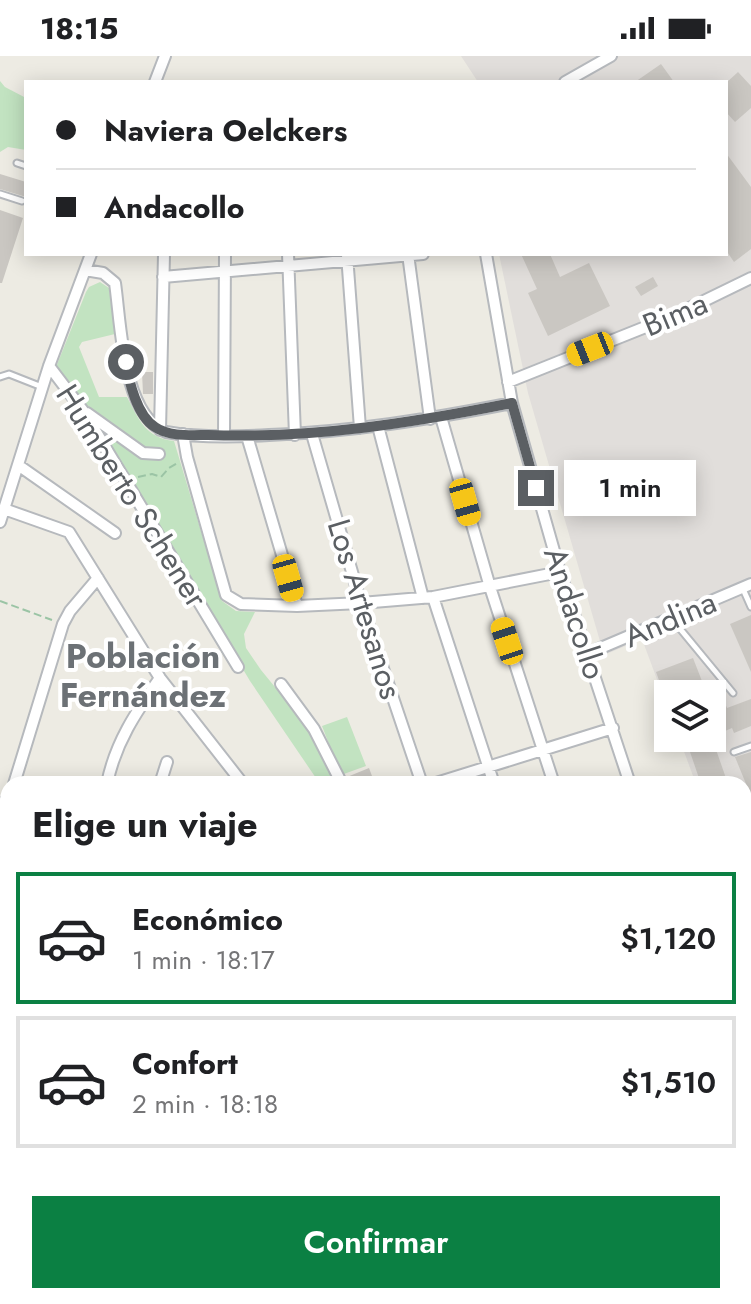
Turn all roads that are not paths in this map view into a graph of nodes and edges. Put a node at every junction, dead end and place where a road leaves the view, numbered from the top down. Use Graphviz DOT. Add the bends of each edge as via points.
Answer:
graph roads {
  1 [pos="165,56"];
  2 [pos="611,56"];
  3 [pos="156,80"];
  4 [pos="569,80"];
  5 [pos="17,163"];
  6 [pos="24,165"];
  7 [pos="0,194"];
  8 [pos="22,201"];
  9 [pos="90,256"];
  10 [pos="164,256"];
  11 [pos="225,256"];
  12 [pos="378,256"];
  13 [pos="408,256"];
  14 [pos="486,256"];
  15 [pos="347,257"];
  16 [pos="288,260"];
  17 [pos="85,270"];
  18 [pos="227,272"];
  19 [pos="163,277"];
  20 [pos="751,278"];
  21 [pos="49,366"];
  22 [pos="0,377"];
  23 [pos="508,382"];
  24 [pos="42,387"];
  25 [pos="512,403"];
  26 [pos="84,412"];
  27 [pos="436,418"];
  28 [pos="378,426"];
  29 [pos="360,428"];
  30 [pos="160,430"];
  31 [pos="183,434"];
  32 [pos="312,434"];
  33 [pos="295,435"];
  34 [pos="224,436"];
  35 [pos="247,436"];
  36 [pos="159,454"];
  37 [pos="18,465"];
  38 [pos="4,509"];
  39 [pos="0,522"];
  40 [pos="115,533"];
  41 [pos="560,572"];
  42 [pos="98,578"];
  43 [pos="747,586"];
  44 [pos="490,587"];
  45 [pos="428,597"];
  46 [pos="361,603"];
  47 [pos="297,606"];
  48 [pos="751,607"];
  49 [pos="671,618"];
  50 [pos="589,653"];
  51 [pos="238,667"];
  52 [pos="160,678"];
  53 [pos="281,684"];
  54 [pos="733,693"];
  55 [pos="613,728"];
  56 [pos="751,746"];
  57 [pos="543,750"];
  58 [pos="734,752"];
  59 [pos="167,762"];
  60 [pos="488,767"];
  61 [pos="16,776"];
  62 [pos="109,776"];
  63 [pos="163,776"];
  64 [pos="237,776"];
  65 [pos="338,776"];
  66 [pos="419,776"];
  67 [pos="459,776"];
  68 [pos="491,776"];
  69 [pos="551,776"];
  70 [pos="628,776"];
  1 -- 3 [label="street"];
  2 -- 4 [label="street"];
  5 -- 6 [label="lane"];
  7 -- 8 [label="lane"];
  9 -- 17 [label="street"];
  10 -- 19 [label="street"];
  11 -- 18 [label="street"];
  12 -- 15 [label="street"];
  13 -- 27 [label="street"];
  14 -- 23 [label="street, Andacollo"];
  15 -- 16 [label="street"];
  15 -- 29 [label="street"];
  16 -- 18 [label="street"];
  16 -- 33 [label="street"];
  17 -- 21 [label="street"];
  17 -- 30 [label="street" via="103,273 115,283 128,375 144,417"];
  18 -- 19 [label="street"];
  18 -- 34 [label="street"];
  19 -- 30 [label="street"];
  20 -- 23 [label="street, Bima" via="673,316"];
  21 -- 24 [label="street"];
  21 -- 26 [label="street, Humberto Schener"];
  22 -- 24 [label="lane" via="9,374"];
  23 -- 25 [label="street, Andacollo"];
  24 -- 37 [label="street"];
  25 -- 27 [label="street"];
  25 -- 41 [label="street, Andacollo"];
  26 -- 36 [label="street" via="143,453"];
  26 -- 51 [label="street, Humberto Schener"];
  27 -- 28 [label="street"];
  27 -- 44 [label="street"];
  28 -- 29 [label="street"];
  28 -- 45 [label="street"];
  29 -- 32 [label="street"];
  30 -- 31 [label="street"];
  31 -- 34 [label="street"];
  31 -- 47 [label="street" via="226,595 241,604"];
  32 -- 33 [label="street"];
  32 -- 46 [label="street, Los Artesanos"];
  33 -- 35 [label="street"];
  34 -- 35 [label="street"];
  35 -- 47 [label="street"];
  37 -- 38 [label="street"];
  37 -- 40 [label="street"];
  38 -- 39 [label="street"];
  38 -- 42 [label="street" via="69,532"];
  41 -- 44 [label="street"];
  41 -- 50 [label="street, Andacollo"];
  42 -- 52 [label="street"];
  42 -- 61 [label="street" via="63,624"];
  43 -- 48 [label="lane"];
  43 -- 49 [label="street, Andina"];
  44 -- 45 [label="street"];
  44 -- 57 [label="street"];
  45 -- 46 [label="street"];
  45 -- 60 [label="street"];
  46 -- 47 [label="street"];
  46 -- 66 [label="street, Los Artesanos"];
  49 -- 50 [label="street, Andina"];
  49 -- 54 [label="lane"];
  50 -- 55 [label="street, Andacollo"];
  52 -- 62 [label="street" via="116,748"];
  52 -- 64 [label="street"];
  53 -- 65 [label="street" via="314,729"];
  55 -- 57 [label="street"];
  55 -- 70 [label="street, Andacollo"];
  56 -- 58 [label="lane"];
  57 -- 60 [label="street"];
  57 -- 69 [label="street"];
  59 -- 63 [label="street"];
  60 -- 67 [label="street"];
  60 -- 68 [label="street"];
}
